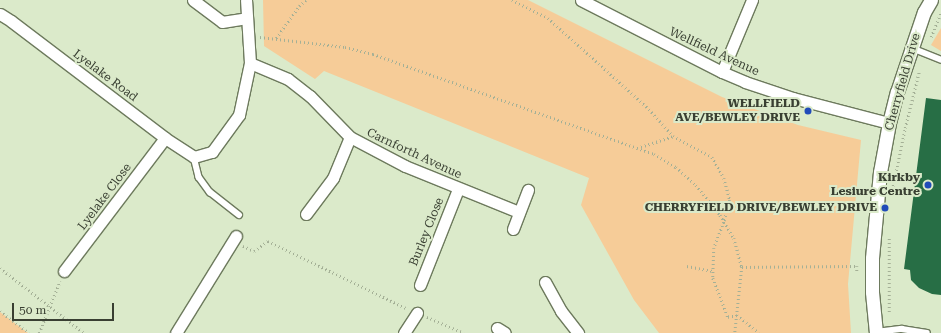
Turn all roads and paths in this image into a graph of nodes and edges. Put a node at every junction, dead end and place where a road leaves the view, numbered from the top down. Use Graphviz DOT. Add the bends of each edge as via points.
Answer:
graph roads {
  1 [pos="246,0"];
  2 [pos="306,0"];
  3 [pos="512,0"];
  4 [pos="581,0"];
  5 [pos="752,0"];
  6 [pos="931,0"];
  7 [pos="195,1"];
  8 [pos="941,12"];
  9 [pos="0,14"];
  10 [pos="247,18"];
  11 [pos="248,36"];
  12 [pos="276,38"];
  13 [pos="929,42"];
  14 [pos="912,48"];
  15 [pos="941,60"];
  16 [pos="250,63"];
  17 [pos="722,72"];
  18 [pos="919,72"];
  19 [pos="889,123"];
  20 [pos="673,136"];
  21 [pos="350,137"];
  22 [pos="166,138"];
  23 [pos="636,148"];
  24 [pos="194,157"];
  25 [pos="458,189"];
  26 [pos="528,190"];
  27 [pos="892,192"];
  28 [pos="519,212"];
  29 [pos="306,214"];
  30 [pos="239,215"];
  31 [pos="724,222"];
  32 [pos="513,229"];
  33 [pos="889,230"];
  34 [pos="234,238"];
  35 [pos="687,266"];
  36 [pos="742,267"];
  37 [pos="0,268"];
  38 [pos="64,271"];
  39 [pos="713,271"];
  40 [pos="858,278"];
  41 [pos="545,282"];
  42 [pos="420,285"];
  43 [pos="49,306"];
  44 [pos="0,311"];
  45 [pos="888,312"];
  46 [pos="417,313"];
  47 [pos="737,315"];
  48 [pos="28,333"];
  49 [pos="39,333"];
  50 [pos="84,333"];
  51 [pos="176,333"];
  52 [pos="404,333"];
  53 [pos="464,333"];
  54 [pos="578,333"];
  55 [pos="735,333"];
  56 [pos="759,333"];
  57 [pos="876,333"];
  58 [pos="927,333"];
  1 -- 10 [label="street"];
  2 -- 12 [label="path"];
  3 -- 20 [label="path" via="548,18 649,109"];
  4 -- 17 [label="street, Wellfield Avenue"];
  5 -- 17 [label="street"];
  6 -- 14 [label="street, Cherryfield Drive"];
  7 -- 10 [label="street" via="222,22"];
  8 -- 13 [label="path"];
  9 -- 22 [label="street, Lyelake Road"];
  10 -- 11 [label="street"];
  11 -- 12 [label="path"];
  11 -- 16 [label="street"];
  12 -- 23 [label="path" via="345,47 373,54"];
  14 -- 15 [label="lane"];
  14 -- 19 [label="street, Cherryfield Drive"];
  16 -- 21 [label="street, Carnforth Avenue" via="288,79 310,96"];
  16 -- 24 [label="street" via="239,115 212,152"];
  17 -- 19 [label="street, Wellfield Avenue" via="793,98"];
  18 -- 27 [label="path"];
  19 -- 57 [label="street, Cherryfield Drive" via="873,237 872,288"];
  20 -- 23 [label="path"];
  20 -- 31 [label="path" via="712,157 724,178 730,200"];
  21 -- 25 [label="street, Carnforth Avenue" via="405,166"];
  21 -- 29 [label="street" via="332,178"];
  22 -- 24 [label="street, Lyelake Road"];
  22 -- 38 [label="street, Lyelake Close"];
  23 -- 31 [label="path" via="654,154 676,167 696,185"];
  24 -- 30 [label="lane" via="199,177 210,192"];
  25 -- 28 [label="street, Carnforth Avenue"];
  25 -- 42 [label="street, Burley Close"];
  26 -- 28 [label="street"];
  28 -- 32 [label="street"];
  31 -- 36 [label="path" via="734,238"];
  31 -- 39 [label="path" via="714,248"];
  33 -- 45 [label="path"];
  34 -- 46 [label="path" via="254,251 268,241"];
  34 -- 51 [label="street"];
  35 -- 39 [label="path"];
  36 -- 40 [label="path" via="857,266"];
  36 -- 47 [label="path"];
  37 -- 43 [label="path"];
  38 -- 43 [label="path"];
  39 -- 47 [label="path" via="713,278 728,317"];
  41 -- 54 [label="street" via="561,311"];
  43 -- 49 [label="path"];
  43 -- 50 [label="path"];
  44 -- 48 [label="path"];
  46 -- 52 [label="street"];
  46 -- 53 [label="path"];
  47 -- 55 [label="path"];
  47 -- 56 [label="path"];
  57 -- 58 [label="lane" via="902,329"];
}
